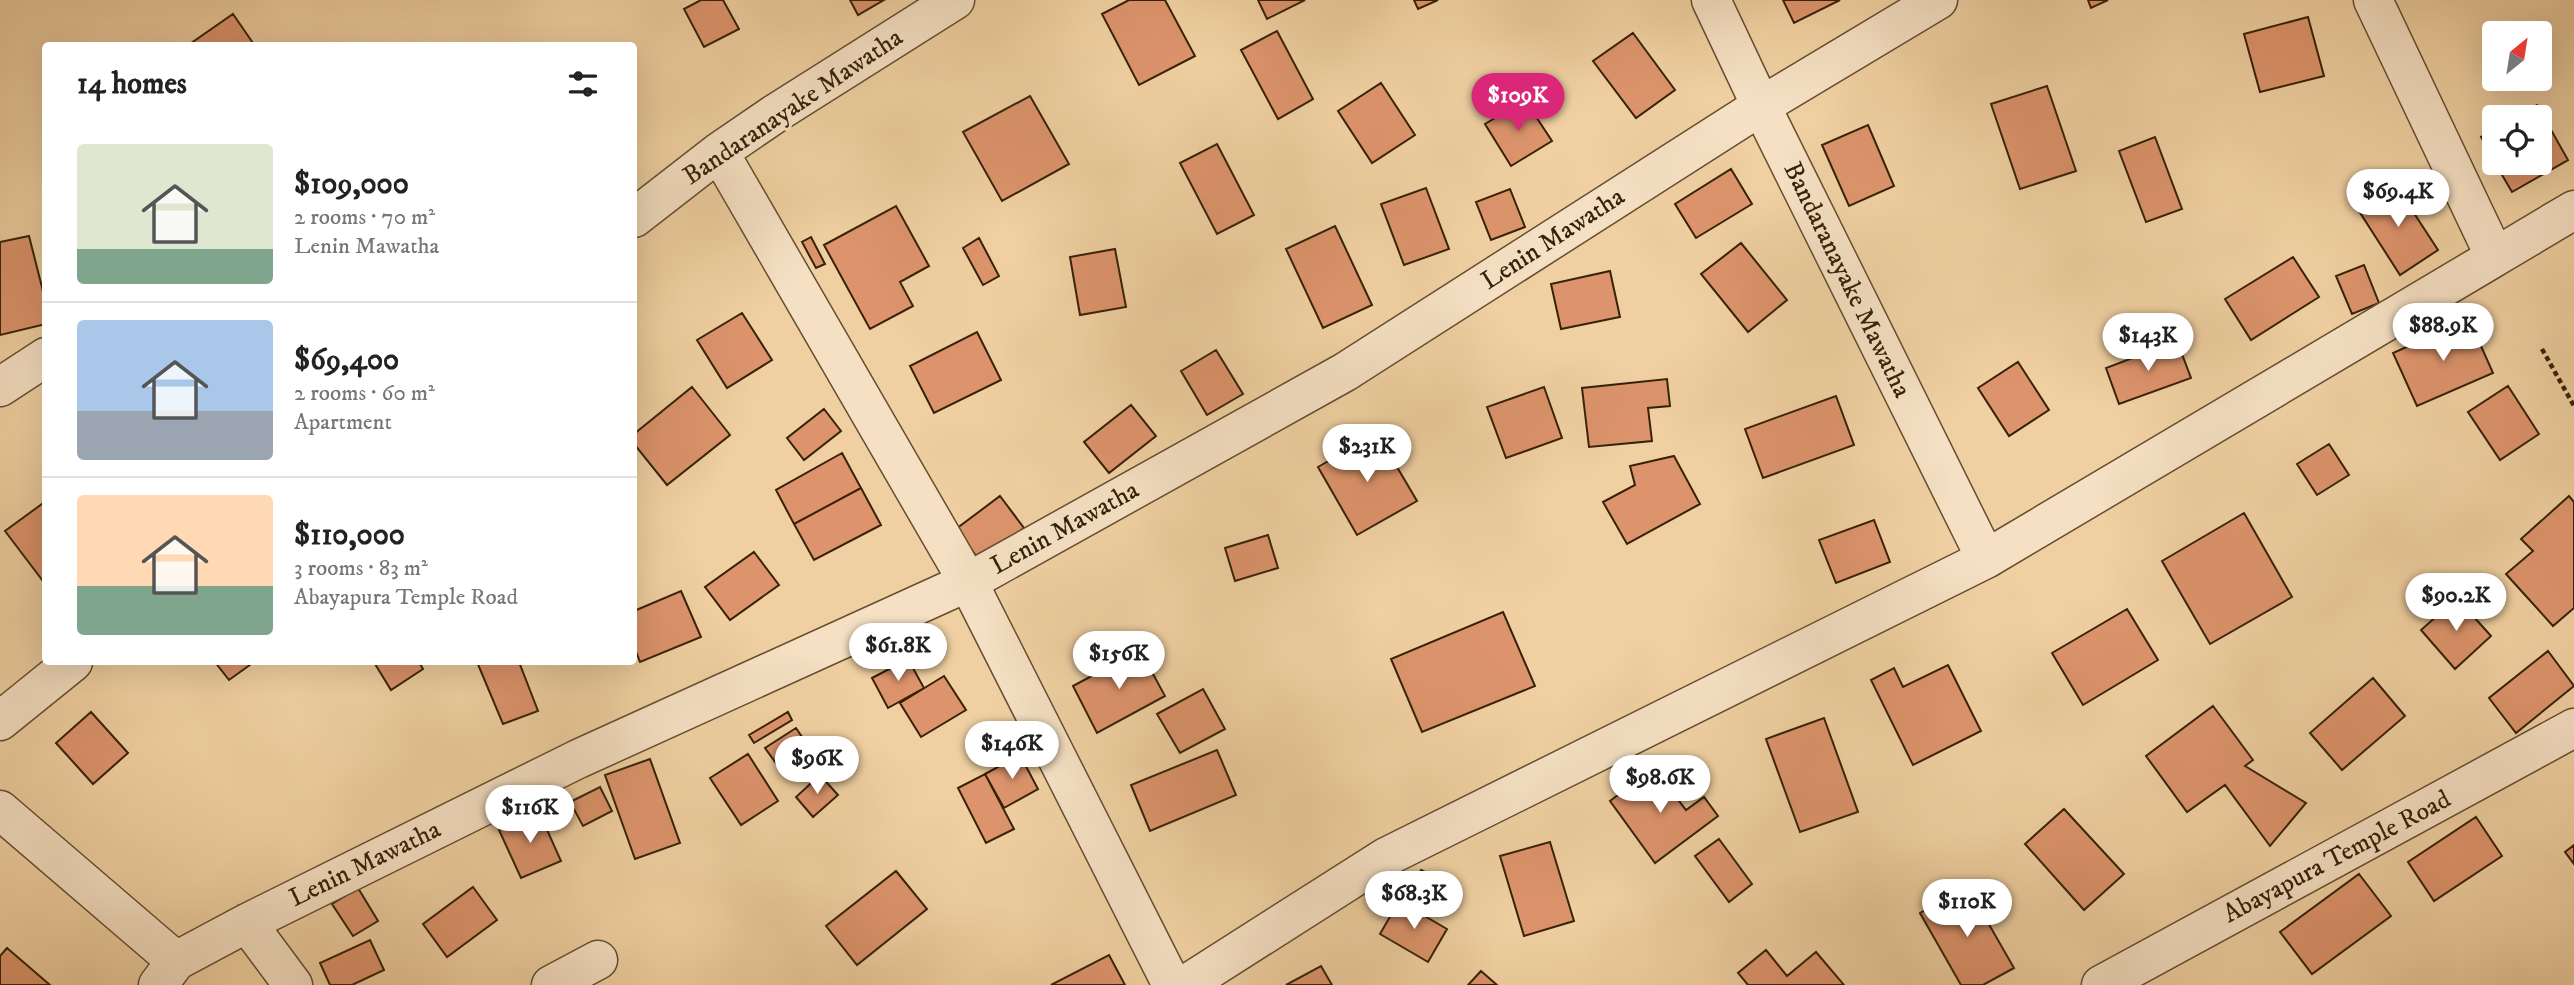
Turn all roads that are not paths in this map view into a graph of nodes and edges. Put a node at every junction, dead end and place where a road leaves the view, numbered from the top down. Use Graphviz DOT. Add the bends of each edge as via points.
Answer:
graph roads {
  1 [pos="955,0"];
  2 [pos="1711,0"];
  3 [pos="1938,0"];
  4 [pos="2373,0"];
  5 [pos="1761,106"];
  6 [pos="719,152"];
  7 [pos="2574,210"];
  8 [pos="637,216"];
  9 [pos="2495,257"];
  10 [pos="42,360"];
  11 [pos="0,387"];
  12 [pos="1986,559"];
  13 [pos="968,582"];
  14 [pos="69,665"];
  15 [pos="0,721"];
  16 [pos="2574,728"];
  17 [pos="0,810"];
  18 [pos="247,923"];
  19 [pos="598,960"];
  20 [pos="167,973"];
  21 [pos="293,985"];
  22 [pos="551,985"];
  23 [pos="1172,985"];
  24 [pos="1185,985"];
  25 [pos="2101,985"];
  1 -- 6 [label="street, Bandaranayake Mawatha"];
  2 -- 5 [label="street, Bandaranayake Mawatha"];
  3 -- 5 [label="street, Lenin Mawatha"];
  4 -- 9 [label="street"];
  5 -- 12 [label="street, Bandaranayake Mawatha"];
  5 -- 13 [label="street, Lenin Mawatha" via="1345,372"];
  6 -- 8 [label="street, Bandaranayake Mawatha"];
  6 -- 13 [label="street"];
  7 -- 9 [label="street"];
  9 -- 12 [label="street"];
  10 -- 11 [label="street"];
  12 -- 24 [label="street" via="1386,857"];
  13 -- 18 [label="street, Lenin Mawatha" via="578,759"];
  13 -- 23 [label="street"];
  14 -- 15 [label="street"];
  16 -- 25 [label="street, Abayapura Temple Road"];
  17 -- 20 [label="street"];
  18 -- 20 [label="street, Lenin Mawatha"];
  18 -- 21 [label="street"];
  19 -- 22 [label="street"];
}
